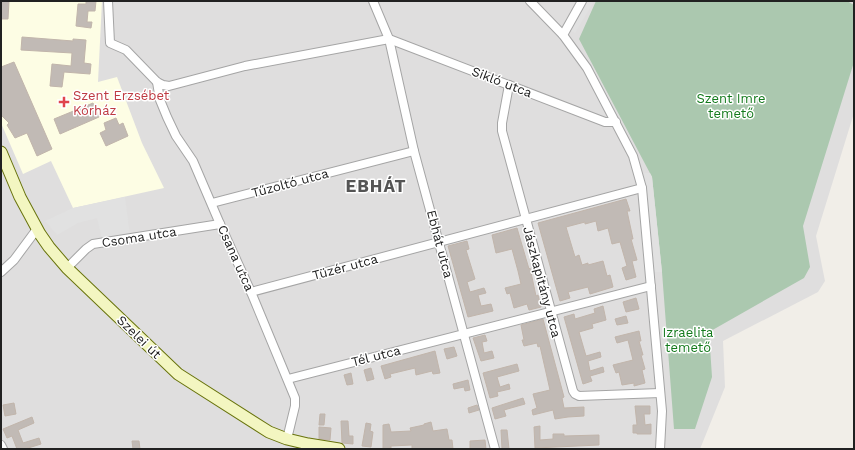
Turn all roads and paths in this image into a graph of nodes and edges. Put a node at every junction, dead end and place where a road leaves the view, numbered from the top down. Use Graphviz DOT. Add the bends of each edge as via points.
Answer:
graph roads {
  1 [pos="108,1"];
  2 [pos="374,1"];
  3 [pos="530,1"];
  4 [pos="582,1"];
  5 [pos="563,35"];
  6 [pos="389,39"];
  7 [pos="157,82"];
  8 [pos="509,85"];
  9 [pos="616,122"];
  10 [pos="414,151"];
  11 [pos="1,152"];
  12 [pos="642,188"];
  13 [pos="212,203"];
  14 [pos="525,220"];
  15 [pos="220,224"];
  16 [pos="37,229"];
  17 [pos="439,242"];
  18 [pos="67,268"];
  19 [pos="1,272"];
  20 [pos="651,286"];
  21 [pos="251,292"];
  22 [pos="550,312"];
  23 [pos="464,334"];
  24 [pos="288,379"];
  25 [pos="660,393"];
  26 [pos="287,440"];
  27 [pos="1,445"];
  28 [pos="2,449"];
  29 [pos="339,449"];
  30 [pos="495,449"];
  31 [pos="660,449"];
  1 -- 7 [label="street" via="110,44 126,50"];
  2 -- 6 [label="street"];
  3 -- 5 [label="street"];
  4 -- 5 [label="street"];
  5 -- 9 [label="street" via="587,68"];
  6 -- 7 [label="street" via="245,66 169,86"];
  6 -- 8 [label="street, Sikló utca"];
  6 -- 10 [label="street, Ebhát utca"];
  7 -- 13 [label="street, Csana utca" via="160,100 167,117 193,161"];
  8 -- 9 [label="street, Sikló utca" via="605,122"];
  8 -- 14 [label="street, Jászkapitány utca" via="502,131"];
  9 -- 12 [label="street" via="633,156"];
  10 -- 13 [label="street, Tűzoltó utca"];
  10 -- 17 [label="street, Ebhát utca"];
  11 -- 16 [label="main road, Szelei út"];
  12 -- 14 [label="street, Tüzér utca"];
  12 -- 20 [label="street"];
  13 -- 15 [label="street, Csana utca"];
  14 -- 17 [label="street, Tüzér utca"];
  14 -- 22 [label="street, Jászkapitány utca"];
  15 -- 18 [label="street, Csoma utca" via="94,244"];
  15 -- 21 [label="street, Csana utca"];
  16 -- 18 [label="main road, Szelei út"];
  16 -- 19 [label="street" via="14,260"];
  17 -- 21 [label="street, Tüzér utca"];
  17 -- 23 [label="street, Ebhát utca"];
  18 -- 26 [label="main road, Szelei út" via="178,374 252,423"];
  20 -- 22 [label="street, Tél utca"];
  20 -- 25 [label="street"];
  21 -- 24 [label="street, Csana utca"];
  22 -- 23 [label="street, Tél utca"];
  22 -- 25 [label="street, Jászkapitány utca" via="575,394 578,396"];
  23 -- 24 [label="street, Tél utca"];
  23 -- 30 [label="street, Ebhát utca"];
  24 -- 26 [label="street, Csana utca" via="295,398 295,406"];
  25 -- 31 [label="street"];
  26 -- 29 [label="main road, Szelei út"];
  27 -- 28 [label="street"];
}
